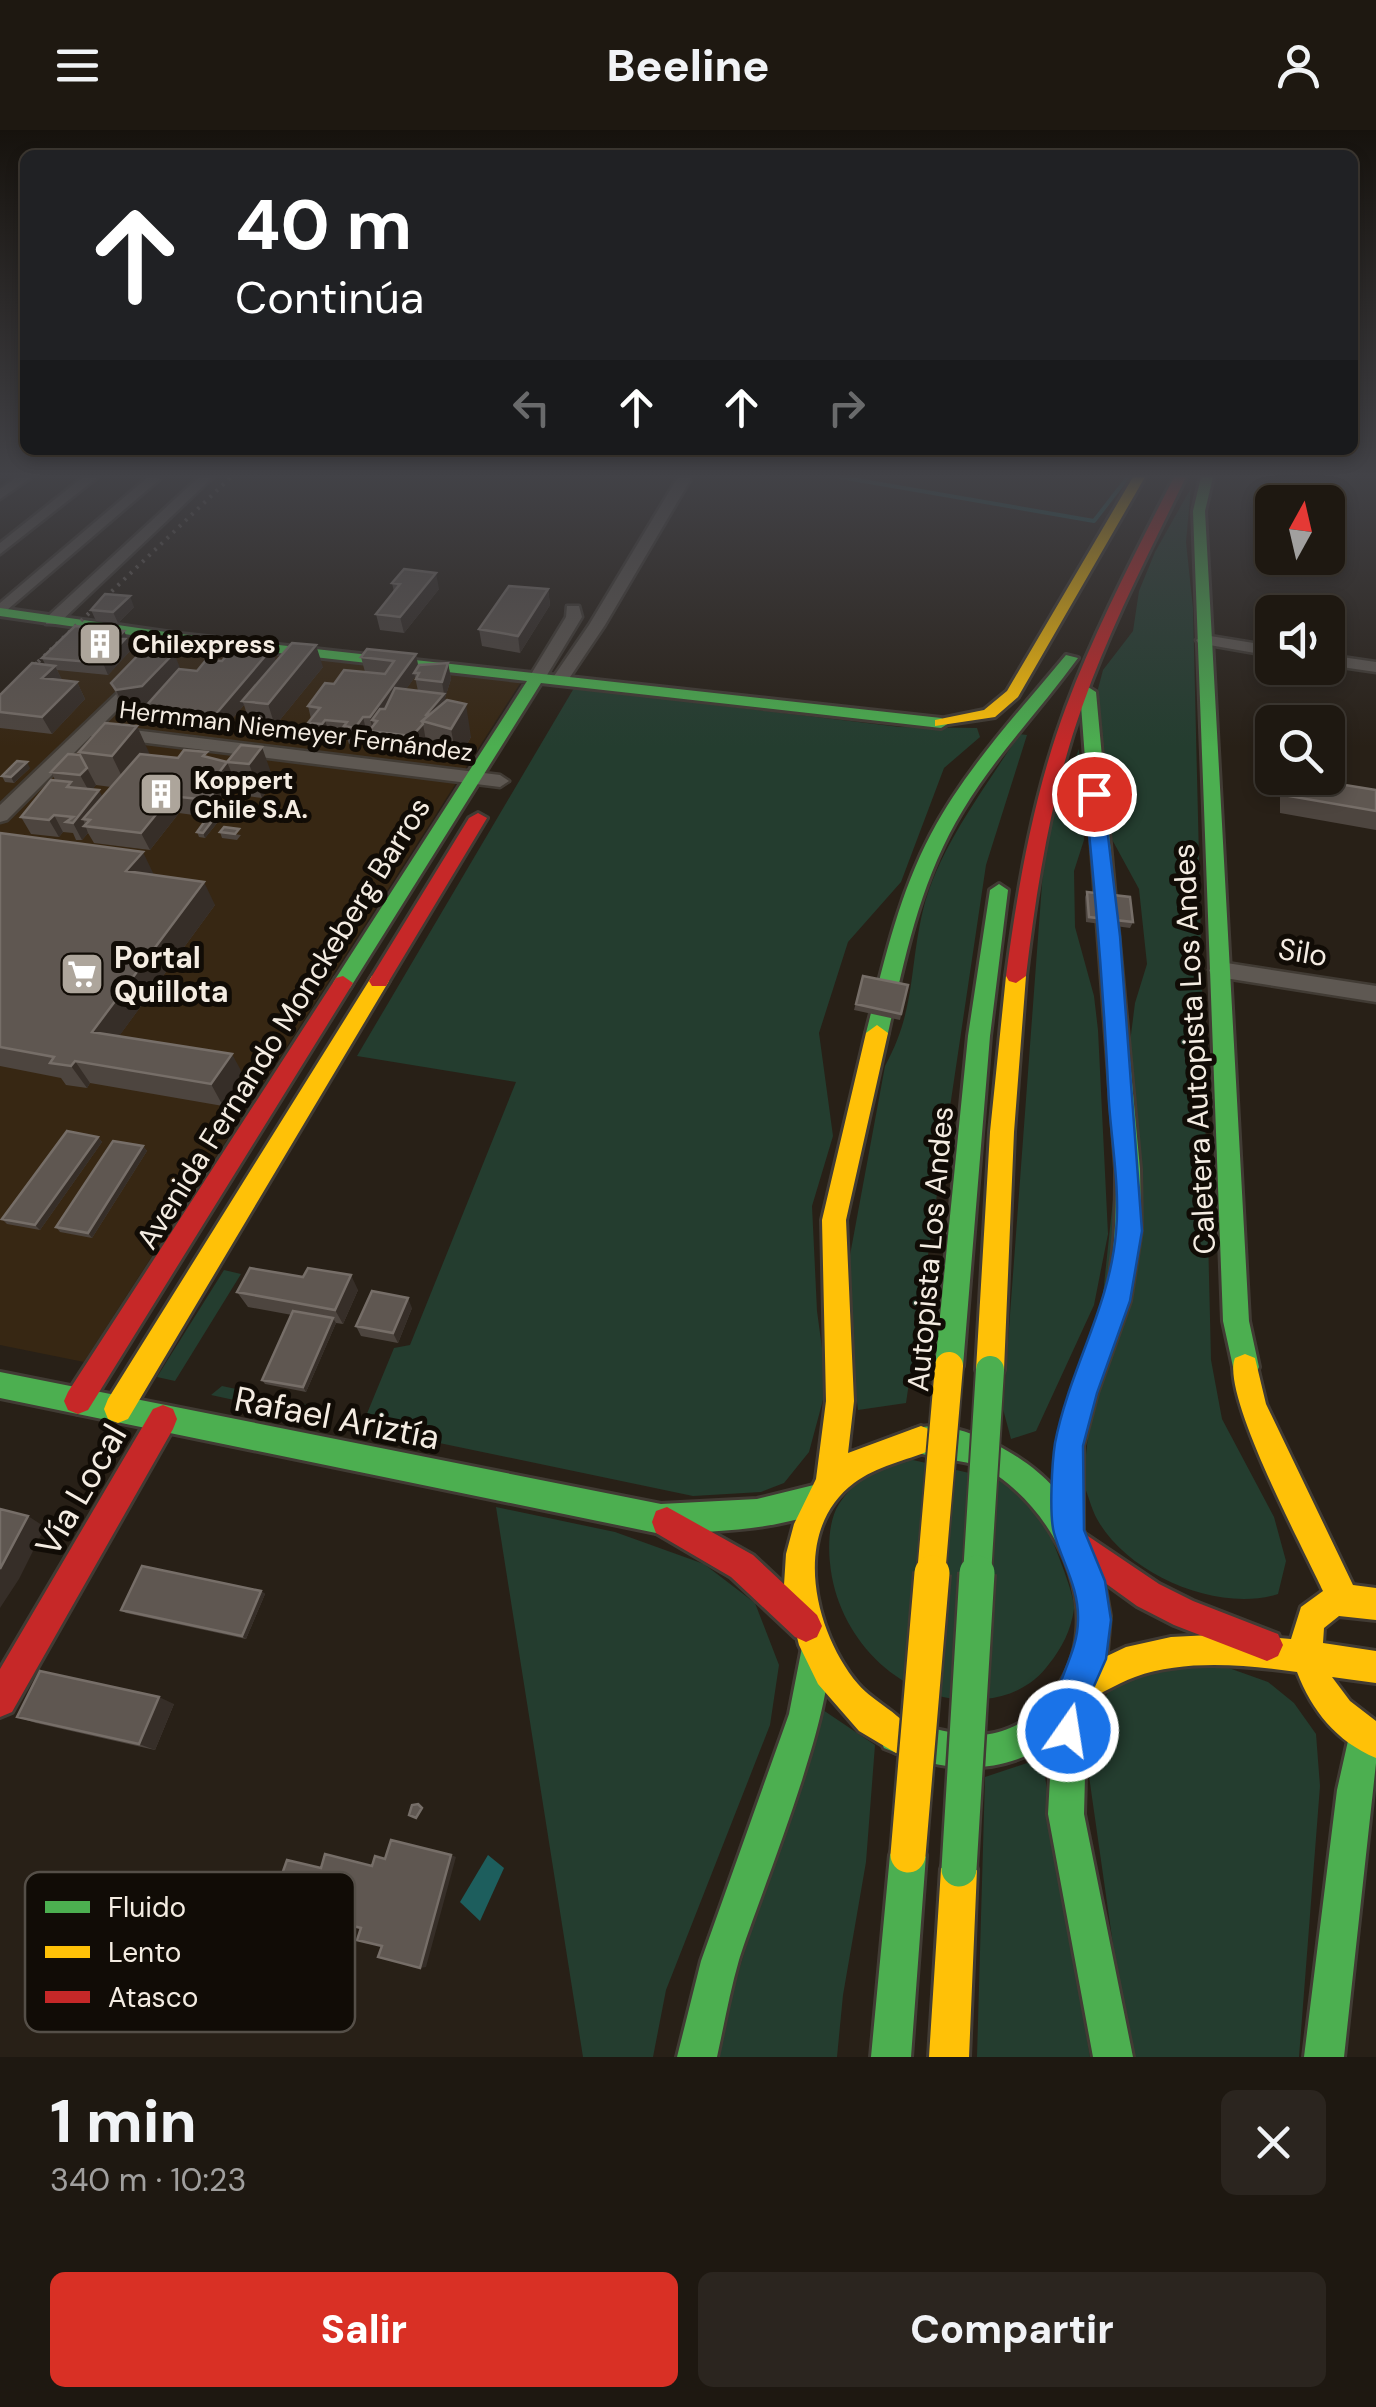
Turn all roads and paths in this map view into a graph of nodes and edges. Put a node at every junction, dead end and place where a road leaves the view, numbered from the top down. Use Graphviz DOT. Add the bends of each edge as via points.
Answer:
graph roads {
  1 [pos="52,567"];
  2 [pos="110,567"];
  3 [pos="632,567"];
  4 [pos="1088,567"];
  5 [pos="1122,567"];
  6 [pos="1132,567"];
  7 [pos="1201,567"];
  8 [pos="573,610"];
  9 [pos="0,612"];
  10 [pos="52,621"];
  11 [pos="180,638"];
  12 [pos="1204,640"];
  13 [pos="1255,648"];
  14 [pos="1081,662"];
  15 [pos="1345,662"];
  16 [pos="1376,667"];
  17 [pos="549,678"];
  18 [pos="87,730"];
  19 [pos="1032,762"];
  20 [pos="475,777"];
  21 [pos="500,781"];
  22 [pos="0,816"];
  23 [pos="1002,874"];
  24 [pos="1220,970"];
  25 [pos="1376,994"];
  26 [pos="259,1121"];
  27 [pos="288,1132"];
  28 [pos="0,1385"];
  29 [pos="78,1401"];
  30 [pos="118,1409"];
  31 [pos="163,1418"];
  32 [pos="824,1491"];
  33 [pos="661,1519"];
  34 [pos="1072,1537"];
  35 [pos="1343,1598"];
  36 [pos="1376,1604"];
  37 [pos="811,1638"];
  38 [pos="1306,1657"];
  39 [pos="1376,1666"];
  40 [pos="1074,1694"];
  41 [pos="0,1700"];
  42 [pos="1370,1738"];
  43 [pos="696,2057"];
  44 [pos="891,2057"];
  45 [pos="949,2057"];
  46 [pos="1113,2057"];
  47 [pos="1324,2057"];
  1 -- 9 [label="street"];
  2 -- 10 [label="street"];
  3 -- 17 [label="street" via="598,625"];
  4 -- 17 [label="main road" via="1002,708 962,723"];
  5 -- 14 [label="main road"];
  6 -- 14 [label="main road"];
  7 -- 12 [label="main road, Caletera Autopista Los Andes"];
  8 -- 17 [label="street"];
  9 -- 10 [label="main road"];
  10 -- 11 [label="main road"];
  11 -- 17 [label="main road"];
  11 -- 18 [label="street"];
  12 -- 13 [label="street"];
  12 -- 24 [label="main road, Caletera Autopista Los Andes"];
  14 -- 19 [label="main road"];
  14 -- 32 [label="main road" via="956,805 901,929 834,1220 840,1401"];
  14 -- 34 [label="main road" via="1110,930 1129,1231 1117,1301 1071,1434"];
  14 -- 45 [label="main road, bridge" via="1023,912"];
  15 -- 16 [label="street"];
  17 -- 20 [label="main road, Avenida Fernando Monckeberg Barros"];
  17 -- 21 [label="main road, Avenida Fernando Monckeberg Barros"];
  18 -- 20 [label="street, Hermman Niemeyer Fernández"];
  18 -- 22 [label="street"];
  20 -- 21 [label="street, Hermman Niemeyer Fernández"];
  20 -- 26 [label="main road, Avenida Fernando Monckeberg Barros"];
  21 -- 27 [label="main road, Avenida Fernando Monckeberg Barros"];
  23 -- 44 [label="main road, Autopista Los Andes, bridge" via="981,1016"];
  24 -- 25 [label="street, Silo"];
  24 -- 35 [label="main road, Caletera Autopista Los Andes" via="1242,1368 1268,1446"];
  26 -- 27 [label="street"];
  26 -- 29 [label="main road, Avenida Fernando Monckeberg Barros"];
  27 -- 30 [label="main road, Avenida Fernando Monckeberg Barros"];
  28 -- 29 [label="main road, Rafael Ariztía"];
  29 -- 30 [label="main road, Rafael Ariztía"];
  30 -- 31 [label="main road, Rafael Ariztía"];
  31 -- 33 [label="main road, Rafael Ariztía"];
  31 -- 41 [label="main road, Vía Local"];
  32 -- 33 [label="main road, Rafael Ariztía" via="757,1514"];
  32 -- 34 [label="main road, Rafael Ariztía" via="865,1454 920,1440 951,1442 1009,1466"];
  32 -- 37 [label="main road, Rafael Ariztía" via="806,1522 798,1559 799,1598"];
  33 -- 37 [label="main road, Rafael Ariztía" via="760,1577"];
  34 -- 38 [label="main road, Rafael Ariztía" via="1184,1614"];
  34 -- 40 [label="main road, Rafael Ariztía" via="1090,1581 1094,1620 1090,1659"];
  35 -- 36 [label="main road"];
  35 -- 38 [label="main road" via="1328,1602 1308,1624"];
  37 -- 40 [label="main road, Rafael Ariztía" via="848,1698 874,1722 937,1751 1003,1750 1032,1738"];
  37 -- 43 [label="main road" via="806,1714 732,1924"];
  38 -- 39 [label="main road"];
  38 -- 40 [label="main road, Rafael Ariztía" via="1172,1653 1140,1659"];
  38 -- 42 [label="main road" via="1332,1710"];
  40 -- 46 [label="main road" via="1066,1814"];
  42 -- 47 [label="main road" via="1354,1790"];
}
